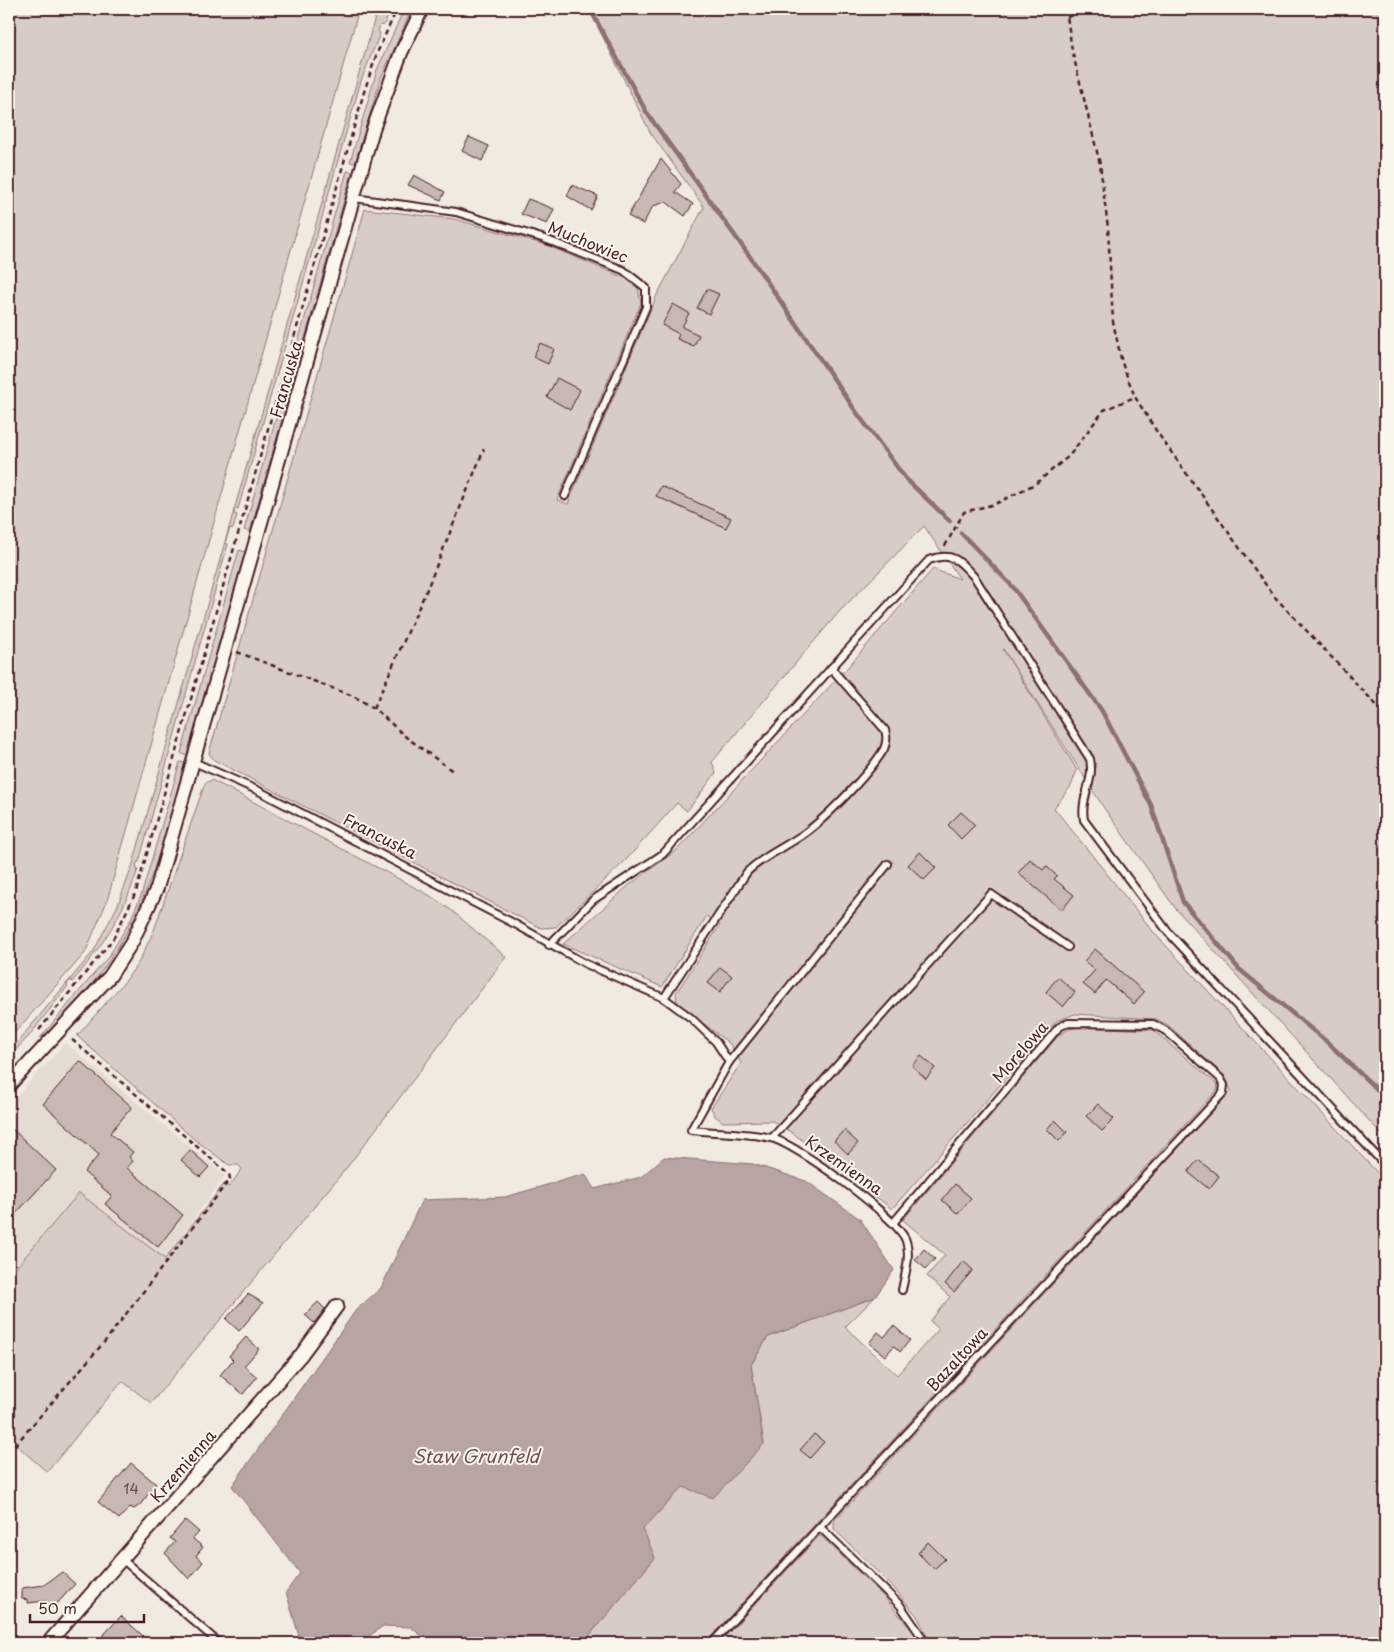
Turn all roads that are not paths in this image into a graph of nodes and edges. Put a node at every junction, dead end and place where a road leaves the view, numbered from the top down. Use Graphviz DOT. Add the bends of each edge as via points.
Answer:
graph roads {
  1 [pos="422,9"];
  2 [pos="354,198"];
  3 [pos="565,496"];
  4 [pos="831,668"];
  5 [pos="194,762"];
  6 [pos="888,864"];
  7 [pos="550,945"];
  8 [pos="1068,946"];
  9 [pos="664,998"];
  10 [pos="729,1062"];
  11 [pos="9,1085"];
  12 [pos="1223,1093"];
  13 [pos="772,1138"];
  14 [pos="1385,1165"];
  15 [pos="894,1222"];
  16 [pos="902,1290"];
  17 [pos="337,1306"];
  18 [pos="820,1527"];
  19 [pos="123,1560"];
  20 [pos="48,1643"];
  21 [pos="219,1643"];
  22 [pos="712,1643"];
  23 [pos="926,1643"];
  1 -- 2 [label="street, Francuska" via="386,90"];
  2 -- 3 [label="lane, Muchowiec" via="456,212 545,239 623,270 646,288 646,307"];
  2 -- 5 [label="street, Francuska"];
  4 -- 7 [label="lane" via="663,854 593,900"];
  4 -- 9 [label="lane" via="885,730 884,748 807,832 747,872"];
  4 -- 14 [label="lane" via="929,560 940,555 961,562 975,578 1090,759 1092,772 1082,808 1084,820 1163,925"];
  5 -- 7 [label="lane, Francuska" via="259,791"];
  5 -- 11 [label="street, Francuska" via="161,874 145,916 124,956 110,976"];
  6 -- 10 [label="lane"];
  7 -- 9 [label="lane, Francuska"];
  8 -- 13 [label="lane" via="991,894"];
  9 -- 10 [label="lane" via="716,1042"];
  10 -- 13 [label="lane, Krzemienna" via="691,1130"];
  12 -- 15 [label="lane, Morelowa" via="1224,1085 1220,1078 1166,1030 1153,1024 1068,1023 1052,1034"];
  12 -- 18 [label="lane, Bazaltowa"];
  13 -- 15 [label="lane, Krzemienna" via="820,1164"];
  15 -- 16 [label="lane, Krzemienna" via="906,1240 907,1261"];
  17 -- 19 [label="street, Krzemienna" via="301,1355"];
  18 -- 22 [label="lane, Bazaltowa"];
  18 -- 23 [label="lane" via="900,1605"];
  19 -- 20 [label="street, Krzemienna"];
  19 -- 21 [label="lane"];
}
